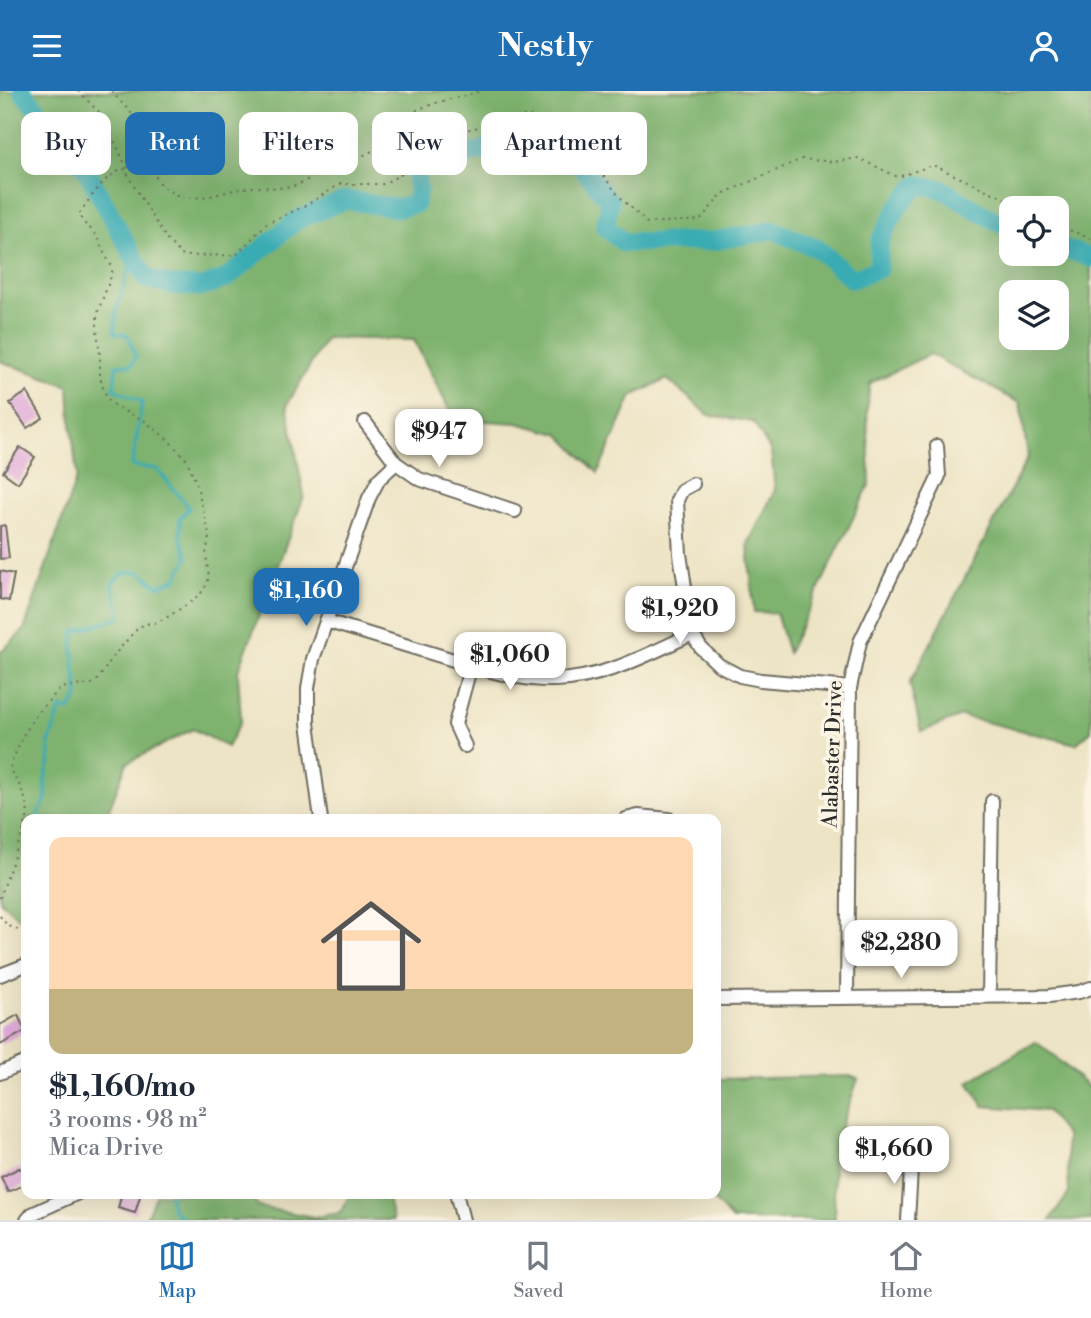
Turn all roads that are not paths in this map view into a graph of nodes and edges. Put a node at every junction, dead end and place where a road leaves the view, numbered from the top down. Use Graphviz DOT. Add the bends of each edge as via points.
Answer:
graph roads {
  1 [pos="365,422"];
  2 [pos="937,446"];
  3 [pos="397,463"];
  4 [pos="693,484"];
  5 [pos="515,511"];
  6 [pos="326,621"];
  7 [pos="692,634"];
  8 [pos="471,665"];
  9 [pos="850,688"];
  10 [pos="465,746"];
  11 [pos="992,801"];
  12 [pos="320,814"];
  13 [pos="21,967"];
  14 [pos="0,975"];
  15 [pos="1091,988"];
  16 [pos="989,996"];
  17 [pos="847,997"];
  18 [pos="721,999"];
  19 [pos="21,1064"];
  20 [pos="0,1073"];
  21 [pos="912,1154"];
  22 [pos="65,1199"];
  23 [pos="458,1199"];
  24 [pos="27,1220"];
  25 [pos="463,1220"];
  26 [pos="908,1220"];
  1 -- 3 [label="street"];
  2 -- 9 [label="street, Alabaster Drive" via="939,476 860,642"];
  3 -- 5 [label="street" via="430,484"];
  3 -- 6 [label="street" via="379,479 369,498"];
  4 -- 7 [label="street" via="682,490 677,500"];
  6 -- 8 [label="street"];
  6 -- 12 [label="street" via="308,688"];
  7 -- 8 [label="street" via="627,664 566,679 526,679"];
  7 -- 9 [label="street" via="719,665 740,676"];
  8 -- 10 [label="street" via="455,724"];
  9 -- 17 [label="street, Alabaster Drive"];
  11 -- 16 [label="street"];
  13 -- 14 [label="street"];
  15 -- 16 [label="street" via="1049,996"];
  16 -- 17 [label="street"];
  17 -- 18 [label="street"];
  19 -- 20 [label="street"];
  21 -- 26 [label="street"];
  22 -- 24 [label="street"];
  23 -- 25 [label="street"];
}
